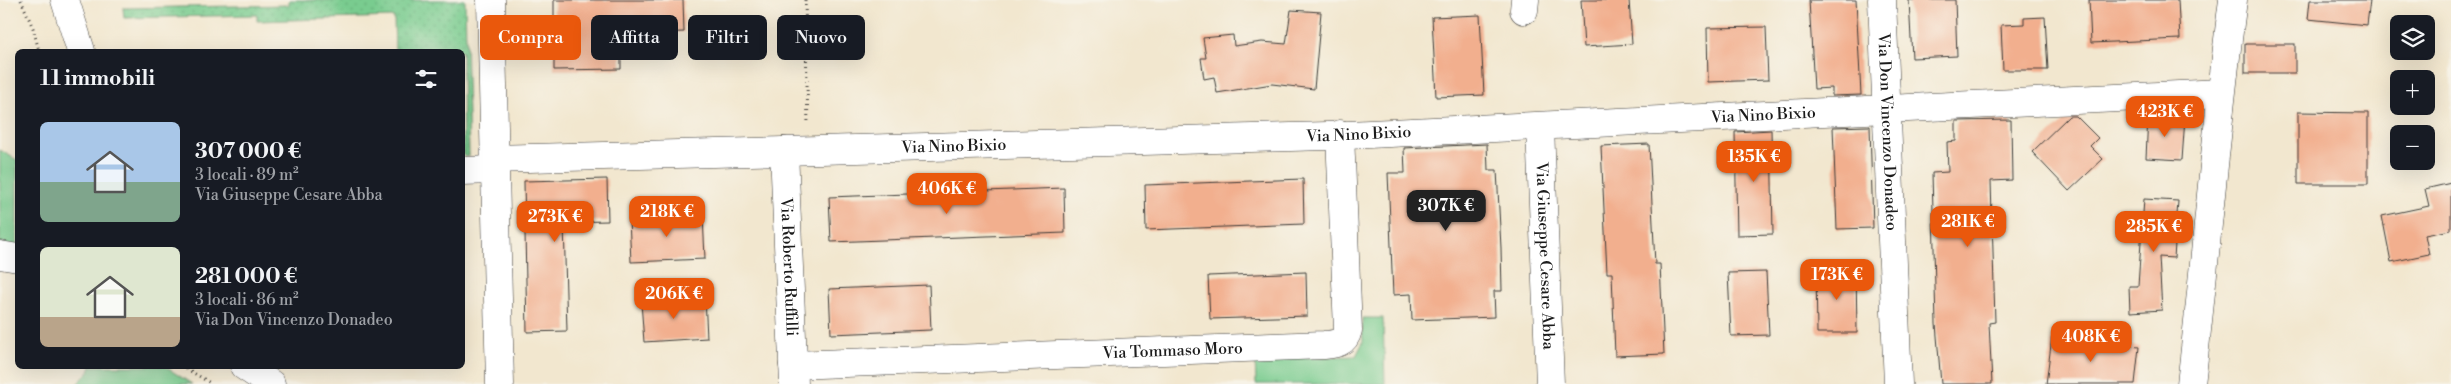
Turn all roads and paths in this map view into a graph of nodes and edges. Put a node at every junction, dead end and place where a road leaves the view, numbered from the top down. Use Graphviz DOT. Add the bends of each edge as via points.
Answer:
graph roads {
  1 [pos="21,0"];
  2 [pos="65,0"];
  3 [pos="491,0"];
  4 [pos="805,0"];
  5 [pos="1882,0"];
  6 [pos="2233,0"];
  7 [pos="38,49"];
  8 [pos="80,49"];
  9 [pos="2221,93"];
  10 [pos="1887,110"];
  11 [pos="1540,127"];
  12 [pos="1340,134"];
  13 [pos="797,151"];
  14 [pos="495,164"];
  15 [pos="465,170"];
  16 [pos="0,255"];
  17 [pos="15,258"];
  18 [pos="187,369"];
  19 [pos="248,369"];
  20 [pos="793,375"];
  21 [pos="212,384"];
  22 [pos="271,384"];
  23 [pos="500,384"];
  24 [pos="1550,384"];
  25 [pos="1898,384"];
  26 [pos="2191,384"];
  1 -- 7 [label="path"];
  2 -- 8 [label="street"];
  3 -- 14 [label="street"];
  4 -- 13 [label="path"];
  5 -- 10 [label="street, Via Don Vincenzo Donadeo"];
  6 -- 9 [label="street"];
  9 -- 10 [label="street, Via Nino Bixio"];
  9 -- 26 [label="street"];
  10 -- 11 [label="street, Via Nino Bixio"];
  10 -- 25 [label="street, Via Don Vincenzo Donadeo"];
  11 -- 12 [label="street, Via Nino Bixio"];
  11 -- 24 [label="street, Via Giuseppe Cesare Abba"];
  12 -- 13 [label="street, Via Nino Bixio"];
  12 -- 20 [label="street, Via Tommaso Moro" via="1348,330 1342,342"];
  13 -- 14 [label="street, Via Nino Bixio"];
  13 -- 20 [label="street, Via Roberto Ruffilli"];
  14 -- 15 [label="street, Via Nino Bixio"];
  14 -- 23 [label="street"];
  16 -- 17 [label="street"];
  18 -- 21 [label="path"];
  19 -- 22 [label="street"];
}
